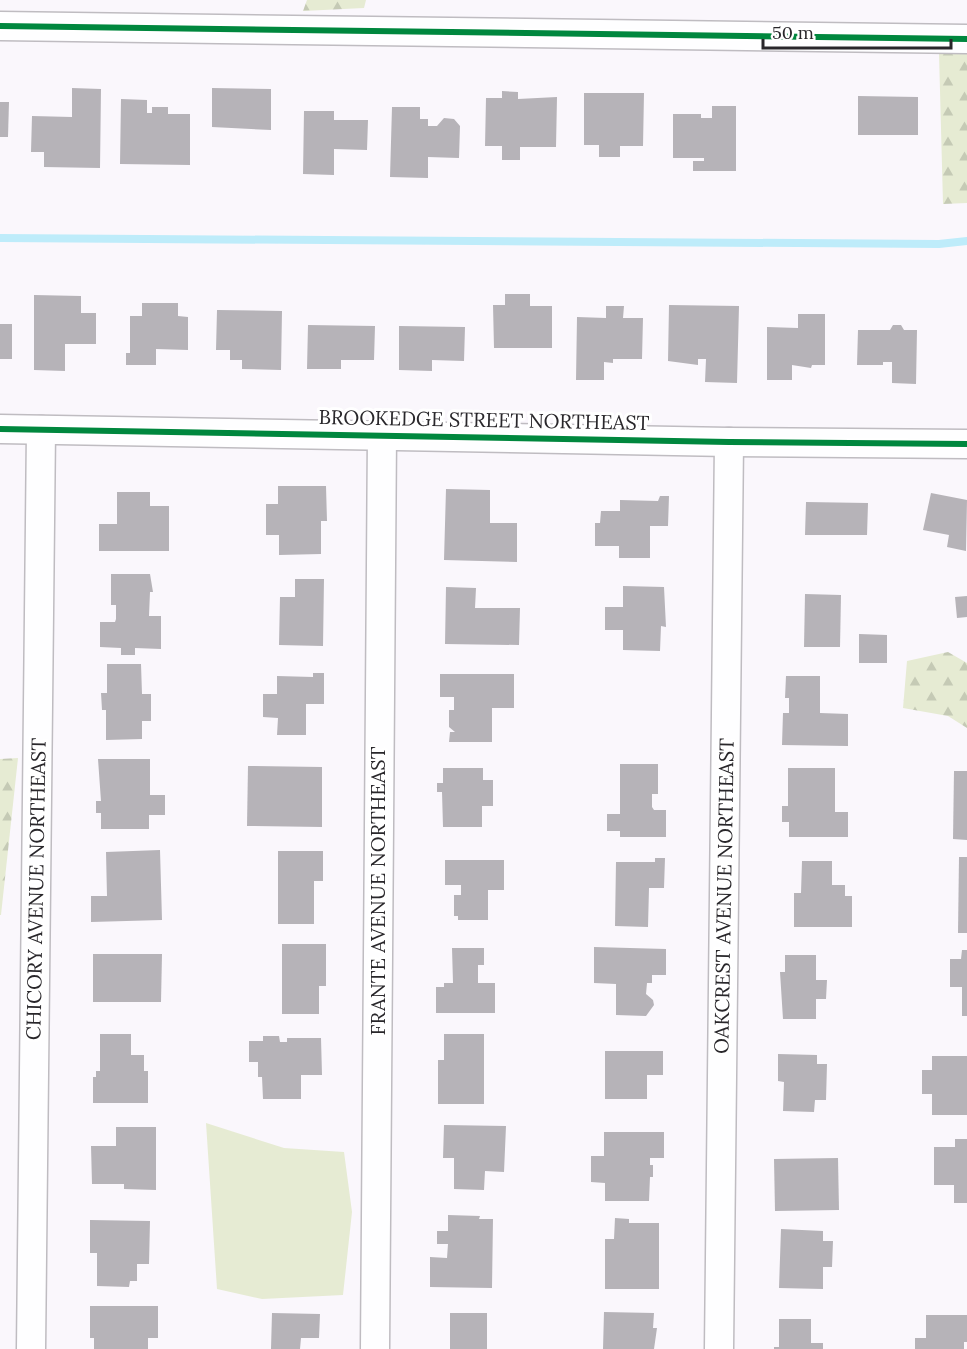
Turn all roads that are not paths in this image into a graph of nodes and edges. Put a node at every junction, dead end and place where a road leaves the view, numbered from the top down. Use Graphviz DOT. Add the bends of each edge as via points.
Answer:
graph roads {
  1 [pos="0,26"];
  2 [pos="967,39"];
  3 [pos="0,429"];
  4 [pos="41,430"];
  5 [pos="382,434"];
  6 [pos="729,442"];
  7 [pos="967,444"];
  8 [pos="30,1349"];
  9 [pos="375,1349"];
  10 [pos="719,1349"];
  1 -- 2 [label="street"];
  3 -- 4 [label="street, BROOKEDGE STREET NORTHEAST"];
  4 -- 5 [label="street, BROOKEDGE STREET NORTHEAST"];
  4 -- 8 [label="street, CHICORY AVENUE NORTHEAST"];
  5 -- 6 [label="street, BROOKEDGE STREET NORTHEAST"];
  5 -- 9 [label="street, FRANTE AVENUE NORTHEAST"];
  6 -- 7 [label="street, BROOKEDGE STREET NORTHEAST"];
  6 -- 10 [label="street, OAKCREST AVENUE NORTHEAST"];
}
